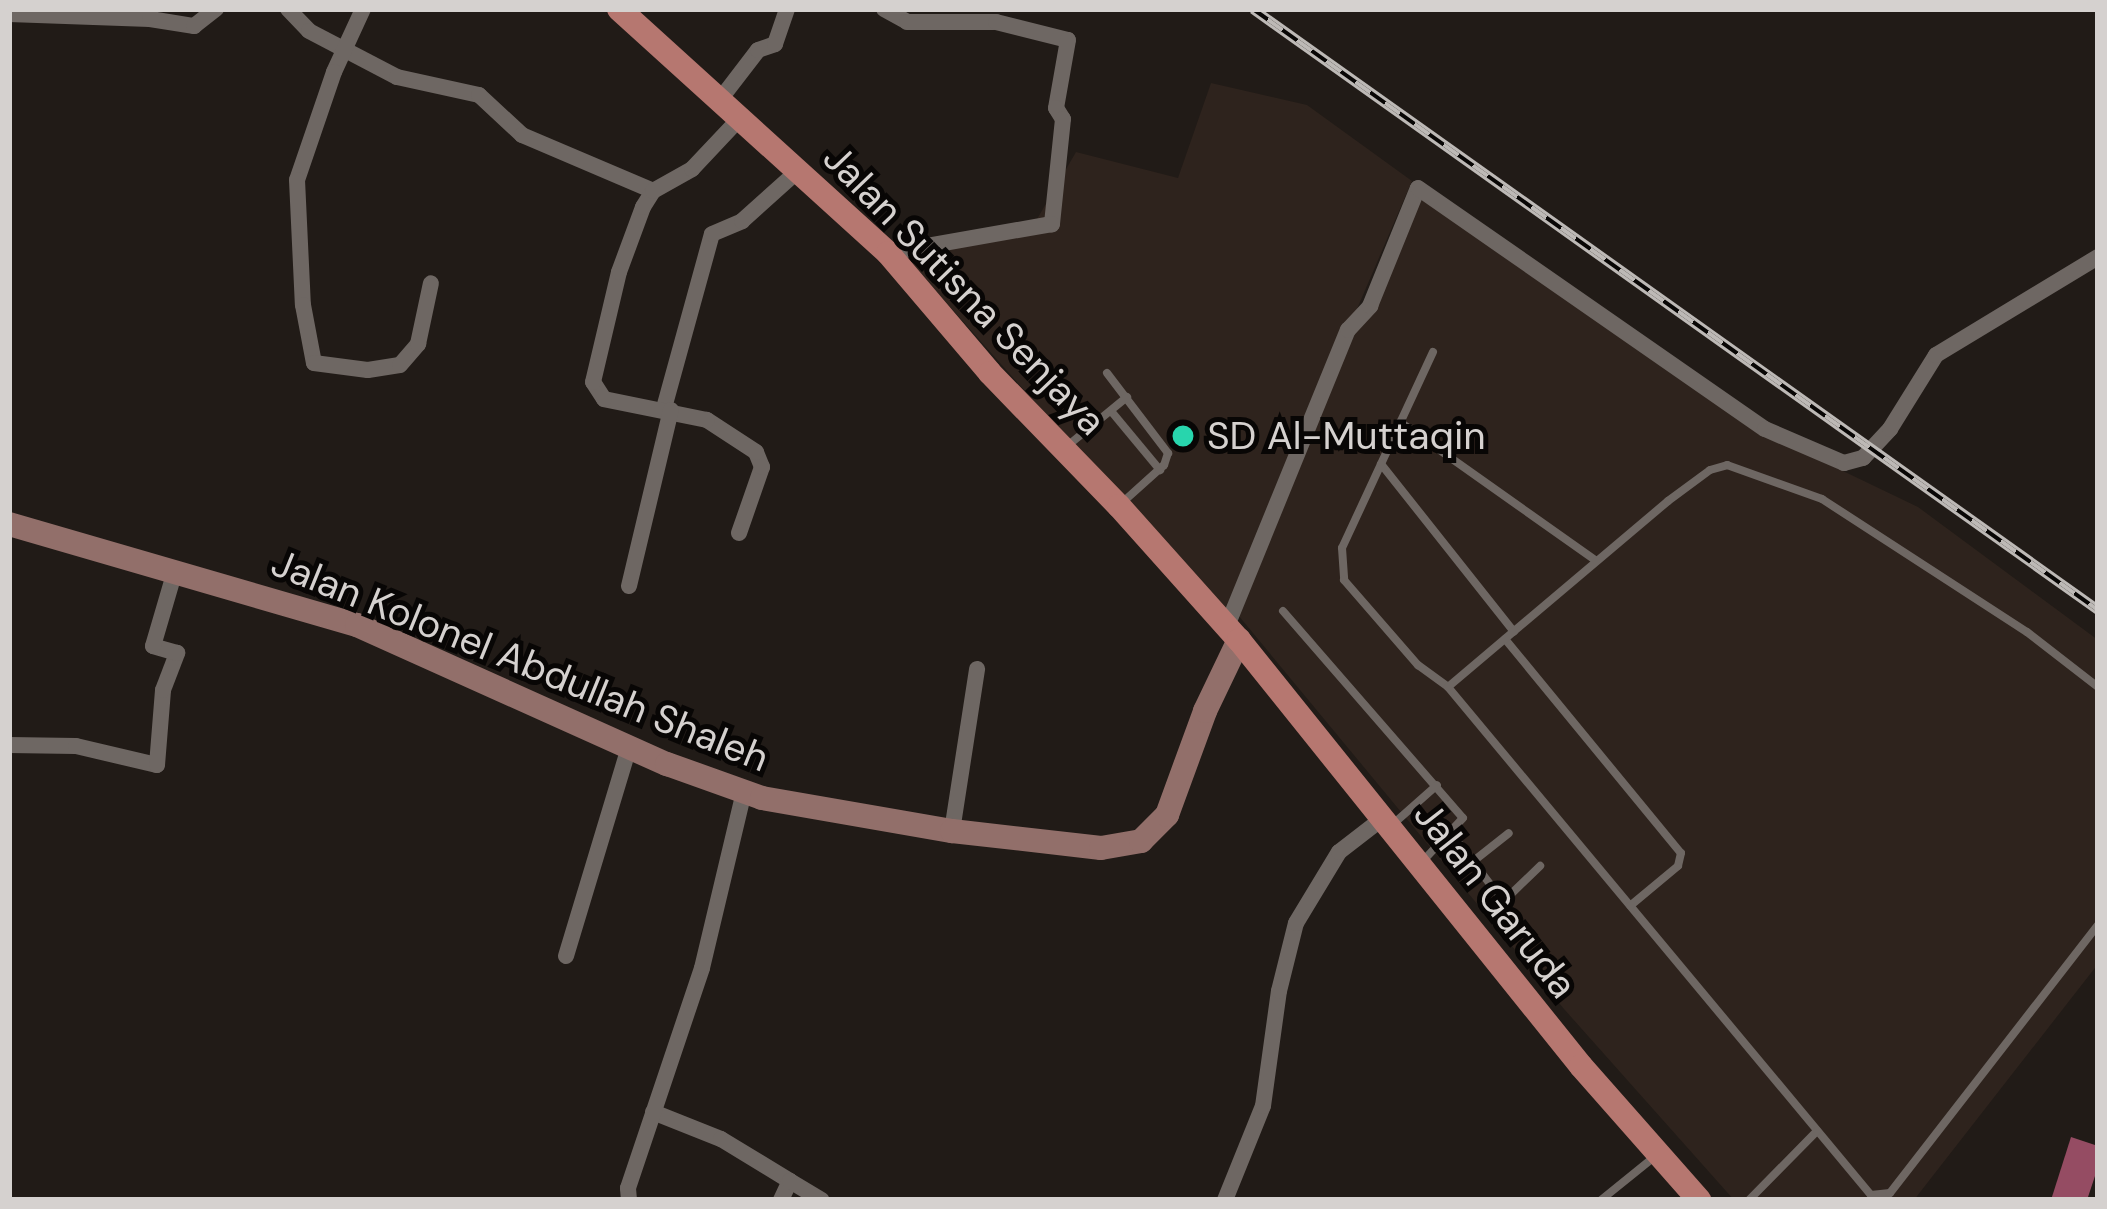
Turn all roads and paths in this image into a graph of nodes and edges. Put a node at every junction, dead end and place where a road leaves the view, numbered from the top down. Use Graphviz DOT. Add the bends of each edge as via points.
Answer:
graph roads {
  1 [pos="216,9"];
  2 [pos="288,9"];
  3 [pos="363,9"];
  4 [pos="620,9"];
  5 [pos="787,9"];
  6 [pos="884,9"];
  7 [pos="9,14"];
  8 [pos="346,46"];
  9 [pos="722,98"];
  10 [pos="742,116"];
  11 [pos="800,169"];
  12 [pos="653,191"];
  13 [pos="888,253"];
  14 [pos="2098,257"];
  15 [pos="431,284"];
  16 [pos="1433,352"];
  17 [pos="1107,373"];
  18 [pos="1126,397"];
  19 [pos="667,409"];
  20 [pos="1111,411"];
  21 [pos="1400,422"];
  22 [pos="1065,448"];
  23 [pos="1381,464"];
  24 [pos="1160,470"];
  25 [pos="1119,506"];
  26 [pos="9,524"];
  27 [pos="739,533"];
  28 [pos="1595,560"];
  29 [pos="176,571"];
  30 [pos="629,586"];
  31 [pos="1283,611"];
  32 [pos="1233,633"];
  33 [pos="1509,635"];
  34 [pos="977,669"];
  35 [pos="1448,687"];
  36 [pos="2098,687"];
  37 [pos="9,745"];
  38 [pos="629,747"];
  39 [pos="1437,785"];
  40 [pos="744,792"];
  41 [pos="1387,822"];
  42 [pos="952,831"];
  43 [pos="1451,833"];
  44 [pos="1509,833"];
  45 [pos="1471,862"];
  46 [pos="1420,863"];
  47 [pos="1540,866"];
  48 [pos="1630,906"];
  49 [pos="2098,925"];
  50 [pos="566,956"];
  51 [pos="653,1112"];
  52 [pos="1817,1131"];
  53 [pos="1659,1154"];
  54 [pos="790,1181"];
  55 [pos="629,1200"];
  56 [pos="781,1200"];
  57 [pos="822,1200"];
  58 [pos="1225,1200"];
  59 [pos="1601,1200"];
  60 [pos="1700,1200"];
  61 [pos="1749,1200"];
  1 -- 7 [label="street" via="194,26"];
  2 -- 8 [label="street" via="302,27"];
  3 -- 8 [label="street"];
  4 -- 9 [label="main road, Jalan Sutisna Senjaya"];
  5 -- 9 [label="street" via="775,44 758,50"];
  6 -- 13 [label="street" via="907,22 996,22 1068,40 1056,108 1063,119 1052,224"];
  8 -- 12 [label="street" via="406,80 479,95 511,129"];
  8 -- 15 [label="street" via="297,180 314,363 400,365 418,344"];
  9 -- 10 [label="main road, Jalan Sutisna Senjaya"];
  10 -- 11 [label="main road, Jalan Sutisna Senjaya"];
  10 -- 12 [label="street" via="680,179"];
  11 -- 13 [label="main road, Jalan Sutisna Senjaya"];
  11 -- 19 [label="street" via="750,215 710,238"];
  12 -- 19 [label="street" via="626,250 593,382 604,399"];
  13 -- 22 [label="main road, Jalan Sutisna Senjaya"];
  14 -- 32 [label="street" via="1936,355 1889,429 1863,458 1844,463 1766,429 1426,190 1414,190 1370,306 1348,330"];
  16 -- 21 [label="lane"];
  17 -- 18 [label="lane"];
  18 -- 20 [label="lane"];
  18 -- 24 [label="lane" via="1166,448"];
  19 -- 27 [label="street" via="718,424 760,457"];
  19 -- 30 [label="street"];
  20 -- 22 [label="lane"];
  20 -- 24 [label="lane"];
  21 -- 23 [label="lane"];
  21 -- 28 [label="lane"];
  22 -- 25 [label="main road, Jalan Sutisna Senjaya"];
  23 -- 33 [label="lane"];
  23 -- 35 [label="lane" via="1340,568 1418,665"];
  24 -- 25 [label="lane"];
  25 -- 32 [label="main road, Jalan Sutisna Senjaya"];
  26 -- 29 [label="main road, Jalan Kolonel Abdullah Shaleh"];
  28 -- 33 [label="lane"];
  28 -- 36 [label="lane" via="1710,470 1744,467 1822,499"];
  29 -- 37 [label="street" via="153,646 177,652 160,707 157,765 76,746"];
  29 -- 38 [label="main road, Jalan Kolonel Abdullah Shaleh" via="357,625"];
  31 -- 39 [label="lane"];
  32 -- 41 [label="main road, Jalan Garuda"];
  32 -- 42 [label="main road, Jalan Kolonel Abdullah Shaleh" via="1173,803 1148,837 1112,848"];
  33 -- 35 [label="lane"];
  33 -- 48 [label="lane" via="1681,853 1678,866"];
  34 -- 42 [label="street"];
  35 -- 48 [label="lane"];
  38 -- 40 [label="main road, Jalan Kolonel Abdullah Shaleh"];
  38 -- 50 [label="street"];
  39 -- 41 [label="lane"];
  39 -- 43 [label="lane" via="1463,818"];
  40 -- 42 [label="main road, Jalan Kolonel Abdullah Shaleh"];
  40 -- 51 [label="street" via="702,968"];
  41 -- 46 [label="main road, Jalan Garuda"];
  41 -- 58 [label="street" via="1339,852 1297,923 1263,1106"];
  43 -- 45 [label="lane"];
  43 -- 46 [label="lane"];
  44 -- 45 [label="lane"];
  45 -- 47 [label="lane" via="1505,898"];
  46 -- 53 [label="main road, Jalan Garuda"];
  48 -- 52 [label="lane"];
  49 -- 52 [label="lane" via="1889,1193 1871,1195"];
  51 -- 54 [label="street" via="721,1139"];
  51 -- 55 [label="street"];
  52 -- 61 [label="lane"];
  53 -- 59 [label="lane"];
  53 -- 60 [label="main road, Jalan Garuda"];
  54 -- 56 [label="street"];
  54 -- 57 [label="street"];
}
